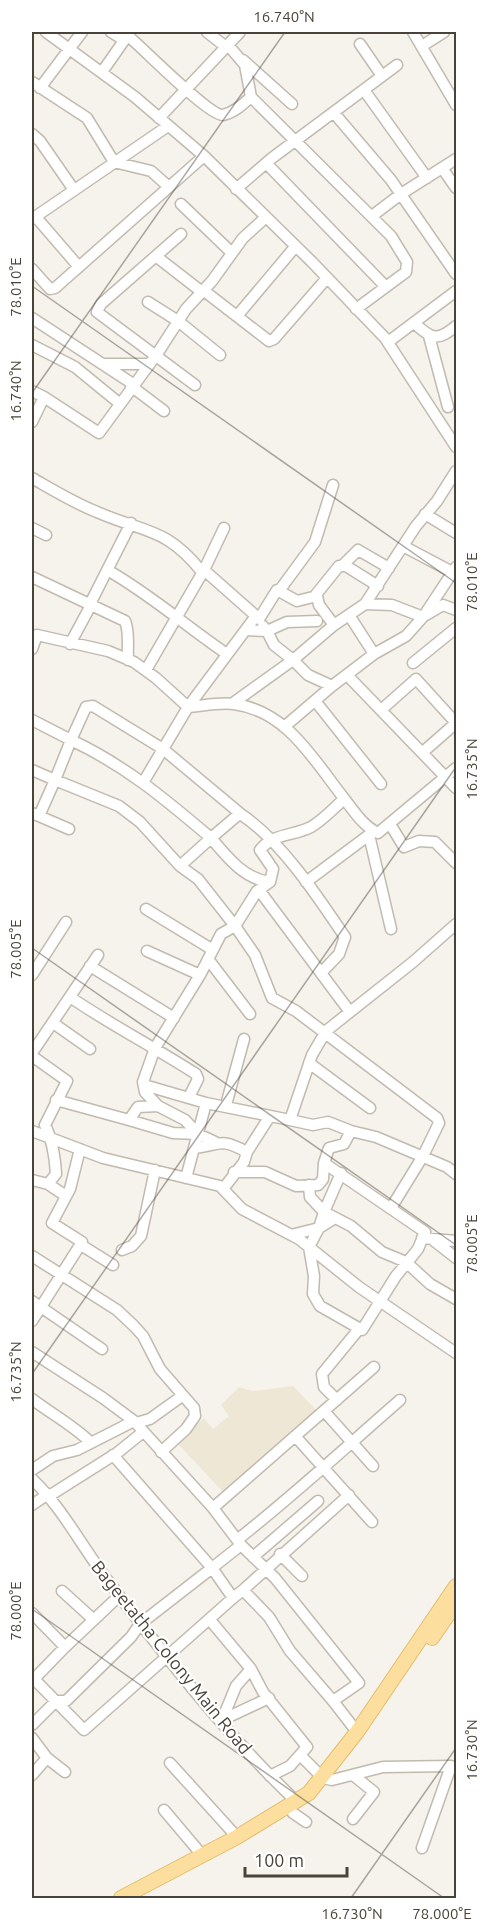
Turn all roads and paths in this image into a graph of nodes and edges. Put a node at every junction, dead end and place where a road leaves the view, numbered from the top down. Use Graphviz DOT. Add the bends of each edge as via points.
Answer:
graph roads {
  1 [pos="46,32"];
  2 [pos="82,32"];
  3 [pos="111,32"];
  4 [pos="207,32"];
  5 [pos="240,32"];
  6 [pos="413,32"];
  7 [pos="444,32"];
  8 [pos="127,36"];
  9 [pos="360,44"];
  10 [pos="227,46"];
  11 [pos="422,46"];
  12 [pos="70,48"];
  13 [pos="241,58"];
  14 [pos="397,65"];
  15 [pos="102,72"];
  16 [pos="382,76"];
  17 [pos="36,85"];
  18 [pos="186,90"];
  19 [pos="364,90"];
  20 [pos="251,97"];
  21 [pos="292,104"];
  22 [pos="456,105"];
  23 [pos="334,112"];
  24 [pos="159,118"];
  25 [pos="168,126"];
  26 [pos="32,134"];
  27 [pos="296,140"];
  28 [pos="204,156"];
  29 [pos="456,159"];
  30 [pos="114,162"];
  31 [pos="266,163"];
  32 [pos="442,168"];
  33 [pos="427,178"];
  34 [pos="170,187"];
  35 [pos="456,188"];
  36 [pos="236,189"];
  37 [pos="74,190"];
  38 [pos="401,194"];
  39 [pos="181,204"];
  40 [pos="372,216"];
  41 [pos="33,217"];
  42 [pos="265,218"];
  43 [pos="181,234"];
  44 [pos="295,246"];
  45 [pos="232,253"];
  46 [pos="157,257"];
  47 [pos="79,267"];
  48 [pos="32,269"];
  49 [pos="456,274"];
  50 [pos="327,278"];
  51 [pos="386,287"];
  52 [pos="202,291"];
  53 [pos="456,291"];
  54 [pos="148,302"];
  55 [pos="356,309"];
  56 [pos="237,316"];
  57 [pos="32,318"];
  58 [pos="178,321"];
  59 [pos="414,322"];
  60 [pos="456,326"];
  61 [pos="429,336"];
  62 [pos="388,342"];
  63 [pos="32,345"];
  64 [pos="157,354"];
  65 [pos="220,355"];
  66 [pos="102,364"];
  67 [pos="150,364"];
  68 [pos="132,385"];
  69 [pos="195,385"];
  70 [pos="32,391"];
  71 [pos="44,397"];
  72 [pos="119,403"];
  73 [pos="452,404"];
  74 [pos="164,411"];
  75 [pos="436,417"];
  76 [pos="32,422"];
  77 [pos="456,447"];
  78 [pos="456,471"];
  79 [pos="32,478"];
  80 [pos="333,485"];
  81 [pos="425,514"];
  82 [pos="131,523"];
  83 [pos="32,528"];
  84 [pos="224,528"];
  85 [pos="456,532"];
  86 [pos="46,535"];
  87 [pos="403,546"];
  88 [pos="343,565"];
  89 [pos="389,568"];
  90 [pos="109,571"];
  91 [pos="203,571"];
  92 [pos="455,571"];
  93 [pos="32,577"];
  94 [pos="378,586"];
  95 [pos="279,591"];
  96 [pos="314,597"];
  97 [pos="90,604"];
  98 [pos="365,604"];
  99 [pos="456,610"];
  100 [pos="349,615"];
  101 [pos="423,616"];
  102 [pos="176,618"];
  103 [pos="257,618"];
  104 [pos="317,621"];
  105 [pos="334,625"];
  106 [pos="246,630"];
  107 [pos="455,630"];
  108 [pos="267,631"];
  109 [pos="34,635"];
  110 [pos="70,644"];
  111 [pos="32,649"];
  112 [pos="227,654"];
  113 [pos="374,654"];
  114 [pos="128,660"];
  115 [pos="293,660"];
  116 [pos="413,663"];
  117 [pos="146,670"];
  118 [pos="347,675"];
  119 [pos="332,686"];
  120 [pos="316,702"];
  121 [pos="233,704"];
  122 [pos="188,707"];
  123 [pos="381,710"];
  124 [pos="32,720"];
  125 [pos="456,723"];
  126 [pos="284,728"];
  127 [pos="71,740"];
  128 [pos="163,749"];
  129 [pos="423,752"];
  130 [pos="456,768"];
  131 [pos="32,770"];
  132 [pos="447,776"];
  133 [pos="55,780"];
  134 [pos="144,782"];
  135 [pos="381,783"];
  136 [pos="456,788"];
  137 [pos="344,799"];
  138 [pos="35,815"];
  139 [pos="242,815"];
  140 [pos="390,824"];
  141 [pos="69,829"];
  142 [pos="371,833"];
  143 [pos="211,838"];
  144 [pos="270,841"];
  145 [pos="456,863"];
  146 [pos="180,866"];
  147 [pos="270,882"];
  148 [pos="306,882"];
  149 [pos="259,890"];
  150 [pos="146,909"];
  151 [pos="66,922"];
  152 [pos="456,924"];
  153 [pos="235,926"];
  154 [pos="391,929"];
  155 [pos="147,951"];
  156 [pos="210,954"];
  157 [pos="98,955"];
  158 [pos="90,966"];
  159 [pos="321,973"];
  160 [pos="32,975"];
  161 [pos="200,975"];
  162 [pos="70,997"];
  163 [pos="350,1012"];
  164 [pos="250,1014"];
  165 [pos="174,1018"];
  166 [pos="53,1023"];
  167 [pos="324,1033"];
  168 [pos="244,1039"];
  169 [pos="155,1048"];
  170 [pos="90,1049"];
  171 [pos="32,1053"];
  172 [pos="309,1063"];
  173 [pos="144,1089"];
  174 [pos="189,1097"];
  175 [pos="56,1100"];
  176 [pos="206,1103"];
  177 [pos="226,1105"];
  178 [pos="158,1106"];
  179 [pos="138,1107"];
  180 [pos="370,1108"];
  181 [pos="270,1116"];
  182 [pos="129,1120"];
  183 [pos="290,1120"];
  184 [pos="351,1131"];
  185 [pos="32,1132"];
  186 [pos="198,1134"];
  187 [pos="52,1138"];
  188 [pos="215,1142"];
  189 [pos="194,1148"];
  190 [pos="80,1149"];
  191 [pos="247,1152"];
  192 [pos="423,1156"];
  193 [pos="324,1163"];
  194 [pos="155,1170"];
  195 [pos="234,1172"];
  196 [pos="341,1173"];
  197 [pos="456,1174"];
  198 [pos="186,1178"];
  199 [pos="32,1180"];
  200 [pos="48,1184"];
  201 [pos="309,1185"];
  202 [pos="223,1189"];
  203 [pos="66,1196"];
  204 [pos="391,1208"];
  205 [pos="324,1212"];
  206 [pos="335,1218"];
  207 [pos="319,1228"];
  208 [pos="291,1235"];
  209 [pos="427,1239"];
  210 [pos="456,1241"];
  211 [pos="81,1245"];
  212 [pos="309,1247"];
  213 [pos="122,1250"];
  214 [pos="32,1256"];
  215 [pos="456,1258"];
  216 [pos="406,1262"];
  217 [pos="113,1265"];
  218 [pos="60,1275"];
  219 [pos="456,1299"];
  220 [pos="380,1301"];
  221 [pos="35,1304"];
  222 [pos="32,1320"];
  223 [pos="359,1329"];
  224 [pos="102,1349"];
  225 [pos="455,1351"];
  226 [pos="32,1352"];
  227 [pos="374,1367"];
  228 [pos="182,1396"];
  229 [pos="32,1399"];
  230 [pos="337,1400"];
  231 [pos="400,1400"];
  232 [pos="324,1411"];
  233 [pos="138,1425"];
  234 [pos="295,1436"];
  235 [pos="351,1442"];
  236 [pos="91,1443"];
  237 [pos="161,1452"];
  238 [pos="113,1455"];
  239 [pos="323,1465"];
  240 [pos="373,1466"];
  241 [pos="32,1470"];
  242 [pos="32,1479"];
  243 [pos="48,1495"];
  244 [pos="349,1495"];
  245 [pos="318,1501"];
  246 [pos="32,1505"];
  247 [pos="213,1508"];
  248 [pos="372,1522"];
  249 [pos="239,1542"];
  250 [pos="280,1554"];
  251 [pos="253,1557"];
  252 [pos="212,1568"];
  253 [pos="265,1568"];
  254 [pos="302,1576"];
  255 [pos="456,1586"];
  256 [pos="243,1590"];
  257 [pos="62,1591"];
  258 [pos="119,1596"];
  259 [pos="233,1598"];
  260 [pos="456,1603"];
  261 [pos="32,1613"];
  262 [pos="94,1620"];
  263 [pos="210,1620"];
  264 [pos="140,1624"];
  265 [pos="65,1647"];
  266 [pos="166,1656"];
  267 [pos="251,1669"];
  268 [pos="32,1679"];
  269 [pos="269,1698"];
  270 [pos="56,1701"];
  271 [pos="333,1701"];
  272 [pos="222,1720"];
  273 [pos="32,1725"];
  274 [pos="357,1731"];
  275 [pos="32,1738"];
  276 [pos="300,1755"];
  277 [pos="47,1758"];
  278 [pos="170,1763"];
  279 [pos="454,1767"];
  280 [pos="64,1772"];
  281 [pos="32,1775"];
  282 [pos="353,1775"];
  283 [pos="270,1776"];
  284 [pos="333,1781"];
  285 [pos="295,1808"];
  286 [pos="164,1810"];
  287 [pos="353,1819"];
  288 [pos="306,1822"];
  289 [pos="237,1837"];
  290 [pos="422,1848"];
  291 [pos="202,1855"];
  292 [pos="121,1899"];
  293 [pos="140,1899"];
  1 -- 12 [label="street"];
  2 -- 12 [label="street"];
  3 -- 8 [label="street"];
  4 -- 10 [label="street"];
  5 -- 10 [label="street"];
  6 -- 11 [label="street"];
  7 -- 11 [label="street"];
  8 -- 15 [label="street"];
  8 -- 18 [label="street"];
  9 -- 16 [label="street"];
  10 -- 13 [label="street"];
  10 -- 18 [label="street"];
  11 -- 22 [label="street"];
  12 -- 15 [label="street"];
  12 -- 17 [label="street"];
  13 -- 20 [label="street"];
  13 -- 21 [label="street"];
  14 -- 16 [label="street"];
  15 -- 24 [label="street"];
  16 -- 19 [label="street"];
  17 -- 30 [label="street" via="87,118"];
  18 -- 20 [label="street" via="207,109 224,115"];
  18 -- 24 [label="street"];
  19 -- 23 [label="street"];
  19 -- 33 [label="street"];
  20 -- 27 [label="street"];
  23 -- 27 [label="street"];
  23 -- 38 [label="street"];
  24 -- 25 [label="street"];
  25 -- 28 [label="street"];
  25 -- 30 [label="street"];
  26 -- 37 [label="street"];
  27 -- 31 [label="street"];
  27 -- 40 [label="street"];
  28 -- 34 [label="street"];
  28 -- 36 [label="street"];
  29 -- 32 [label="street"];
  30 -- 34 [label="street" via="151,171"];
  30 -- 37 [label="street"];
  31 -- 36 [label="street"];
  31 -- 51 [label="street"];
  32 -- 33 [label="street"];
  32 -- 35 [label="street"];
  33 -- 38 [label="street"];
  34 -- 47 [label="street"];
  36 -- 42 [label="street"];
  37 -- 41 [label="street"];
  38 -- 40 [label="street"];
  38 -- 49 [label="street"];
  39 -- 45 [label="street"];
  40 -- 51 [label="street" via="407,261 406,272"];
  41 -- 47 [label="street"];
  42 -- 44 [label="street"];
  42 -- 45 [label="street"];
  43 -- 46 [label="street"];
  44 -- 50 [label="street"];
  44 -- 56 [label="street"];
  45 -- 52 [label="street"];
  46 -- 52 [label="street"];
  46 -- 64 [label="street" via="101,304 97,312"];
  47 -- 48 [label="street" via="53,290"];
  50 -- 55 [label="street"];
  50 -- 56 [label="street" via="271,340"];
  51 -- 55 [label="street"];
  52 -- 56 [label="street"];
  52 -- 58 [label="street"];
  53 -- 59 [label="street"];
  54 -- 58 [label="street"];
  55 -- 62 [label="street"];
  57 -- 66 [label="street"];
  58 -- 64 [label="street"];
  58 -- 65 [label="street"];
  59 -- 61 [label="street"];
  59 -- 62 [label="street"];
  60 -- 61 [label="street" via="445,335"];
  61 -- 73 [label="street"];
  62 -- 75 [label="street"];
  63 -- 72 [label="street" via="75,367"];
  64 -- 67 [label="street"];
  64 -- 69 [label="street"];
  66 -- 67 [label="street"];
  66 -- 68 [label="street"];
  67 -- 68 [label="street"];
  68 -- 72 [label="street"];
  68 -- 74 [label="street"];
  70 -- 71 [label="street"];
  71 -- 72 [label="street" via="99,433"];
  71 -- 76 [label="street"];
  73 -- 75 [label="street"];
  75 -- 77 [label="street"];
  78 -- 81 [label="street"];
  79 -- 82 [label="street" via="82,506"];
  80 -- 95 [label="street" via="315,542"];
  81 -- 85 [label="street"];
  81 -- 87 [label="street"];
  82 -- 90 [label="street"];
  82 -- 91 [label="street" via="170,540"];
  83 -- 86 [label="street"];
  84 -- 91 [label="street"];
  87 -- 89 [label="street"];
  87 -- 92 [label="street"];
  88 -- 89 [label="street" via="358,550"];
  88 -- 94 [label="street"];
  88 -- 96 [label="street" via="334,569"];
  89 -- 94 [label="street"];
  90 -- 97 [label="street"];
  90 -- 102 [label="street" via="142,590"];
  91 -- 102 [label="street"];
  91 -- 103 [label="street"];
  92 -- 101 [label="street"];
  93 -- 97 [label="street"];
  94 -- 98 [label="street"];
  95 -- 96 [label="street" via="297,601"];
  95 -- 103 [label="street"];
  96 -- 105 [label="street" via="317,596"];
  97 -- 110 [label="street"];
  97 -- 114 [label="street" via="125,621 129,631"];
  98 -- 100 [label="street"];
  98 -- 101 [label="street" via="392,605"];
  99 -- 101 [label="street" via="443,605"];
  100 -- 105 [label="street"];
  100 -- 113 [label="street"];
  101 -- 113 [label="street" via="406,636"];
  102 -- 112 [label="street"];
  102 -- 117 [label="street"];
  103 -- 106 [label="street"];
  103 -- 108 [label="street"];
  104 -- 108 [label="street" via="287,622"];
  105 -- 115 [label="street"];
  106 -- 108 [label="street"];
  106 -- 112 [label="street"];
  107 -- 116 [label="street"];
  108 -- 115 [label="street" via="274,645"];
  109 -- 110 [label="street"];
  109 -- 111 [label="street"];
  110 -- 114 [label="street" via="108,651"];
  112 -- 122 [label="street"];
  113 -- 118 [label="street"];
  114 -- 117 [label="street"];
  115 -- 119 [label="street" via="308,675"];
  115 -- 121 [label="street"];
  117 -- 122 [label="street"];
  118 -- 119 [label="street"];
  118 -- 123 [label="street"];
  119 -- 120 [label="street"];
  120 -- 126 [label="street"];
  120 -- 135 [label="street"];
  121 -- 122 [label="street"];
  121 -- 126 [label="street" via="269,714"];
  122 -- 128 [label="street"];
  123 -- 125 [label="street" via="416,678"];
  123 -- 129 [label="street"];
  124 -- 127 [label="street"];
  125 -- 129 [label="street"];
  126 -- 137 [label="street" via="311,753"];
  127 -- 128 [label="street" via="82,712 89,705"];
  127 -- 133 [label="street"];
  127 -- 134 [label="street"];
  128 -- 134 [label="street"];
  128 -- 139 [label="street"];
  129 -- 132 [label="street"];
  130 -- 132 [label="street"];
  131 -- 133 [label="street"];
  132 -- 136 [label="street"];
  132 -- 140 [label="street"];
  133 -- 138 [label="street"];
  133 -- 146 [label="street" via="119,806 140,822"];
  134 -- 143 [label="street"];
  137 -- 142 [label="street"];
  137 -- 144 [label="street" via="312,826"];
  138 -- 141 [label="street"];
  139 -- 143 [label="street"];
  139 -- 144 [label="street"];
  140 -- 142 [label="street"];
  140 -- 145 [label="street" via="404,847 420,841 435,842"];
  142 -- 148 [label="street"];
  142 -- 154 [label="street"];
  143 -- 146 [label="street"];
  143 -- 147 [label="street" via="246,874"];
  144 -- 147 [label="street" via="260,850 273,869"];
  144 -- 148 [label="street"];
  146 -- 153 [label="street" via="198,879"];
  147 -- 149 [label="street"];
  148 -- 159 [label="street" via="345,937 339,954"];
  149 -- 153 [label="street"];
  149 -- 159 [label="street"];
  150 -- 156 [label="street"];
  151 -- 160 [label="street"];
  152 -- 163 [label="street"];
  153 -- 156 [label="street" via="221,934"];
  153 -- 167 [label="street" via="255,955 272,998"];
  155 -- 161 [label="street"];
  156 -- 161 [label="street"];
  156 -- 164 [label="street"];
  157 -- 158 [label="street"];
  158 -- 162 [label="street"];
  158 -- 165 [label="street"];
  159 -- 163 [label="street"];
  161 -- 165 [label="street"];
  162 -- 166 [label="street"];
  162 -- 169 [label="street"];
  163 -- 167 [label="street"];
  165 -- 169 [label="street"];
  166 -- 170 [label="street"];
  166 -- 171 [label="street"];
  167 -- 172 [label="street"];
  167 -- 192 [label="street" via="437,1118 439,1123"];
  168 -- 177 [label="street"];
  169 -- 173 [label="street"];
  169 -- 174 [label="street" via="198,1077"];
  171 -- 175 [label="street" via="67,1081"];
  172 -- 180 [label="street"];
  172 -- 183 [label="street"];
  173 -- 174 [label="street"];
  173 -- 178 [label="street"];
  173 -- 179 [label="street"];
  174 -- 176 [label="street"];
  175 -- 182 [label="street"];
  175 -- 187 [label="street" via="45,1125"];
  176 -- 177 [label="street"];
  176 -- 186 [label="street"];
  177 -- 181 [label="street"];
  178 -- 179 [label="street"];
  178 -- 186 [label="street" via="184,1120"];
  179 -- 182 [label="street"];
  181 -- 183 [label="street"];
  181 -- 191 [label="street"];
  182 -- 186 [label="street" via="173,1133"];
  183 -- 184 [label="street" via="313,1125 328,1122"];
  184 -- 192 [label="street"];
  184 -- 193 [label="street" via="344,1144 329,1148"];
  185 -- 187 [label="street"];
  186 -- 188 [label="street"];
  186 -- 189 [label="street"];
  187 -- 190 [label="street"];
  187 -- 200 [label="street" via="56,1174"];
  188 -- 189 [label="street"];
  188 -- 191 [label="street" via="226,1142"];
  189 -- 198 [label="street"];
  190 -- 194 [label="street"];
  190 -- 203 [label="street"];
  191 -- 195 [label="street"];
  192 -- 197 [label="street"];
  192 -- 204 [label="street"];
  193 -- 196 [label="street"];
  193 -- 201 [label="street" via="323,1179 318,1185"];
  194 -- 198 [label="street"];
  194 -- 213 [label="street" via="141,1236"];
  195 -- 201 [label="street" via="265,1172 296,1186"];
  195 -- 202 [label="street"];
  196 -- 204 [label="street"];
  196 -- 205 [label="street"];
  198 -- 202 [label="street"];
  199 -- 200 [label="street"];
  200 -- 203 [label="street"];
  201 -- 205 [label="street" via="310,1197"];
  202 -- 208 [label="street" via="242,1209"];
  203 -- 211 [label="street" via="52,1223"];
  204 -- 209 [label="street" via="425,1232"];
  205 -- 206 [label="street"];
  205 -- 207 [label="street"];
  206 -- 207 [label="street"];
  206 -- 216 [label="street" via="382,1252"];
  207 -- 208 [label="street"];
  207 -- 212 [label="street"];
  208 -- 212 [label="street"];
  209 -- 210 [label="street"];
  209 -- 215 [label="street"];
  209 -- 216 [label="street"];
  211 -- 217 [label="street"];
  211 -- 218 [label="street"];
  212 -- 220 [label="street"];
  212 -- 223 [label="street" via="313,1294 320,1306"];
  214 -- 218 [label="street"];
  216 -- 219 [label="street" via="430,1284"];
  216 -- 220 [label="street"];
  218 -- 221 [label="street"];
  218 -- 228 [label="street" via="117,1310 134,1326"];
  220 -- 223 [label="street"];
  220 -- 225 [label="street"];
  221 -- 222 [label="street"];
  221 -- 224 [label="street"];
  223 -- 230 [label="street" via="322,1377 324,1387"];
  226 -- 233 [label="street"];
  227 -- 230 [label="street"];
  228 -- 233 [label="street"];
  228 -- 237 [label="street" via="194,1408 195,1416"];
  229 -- 236 [label="street" via="61,1422 80,1431"];
  230 -- 232 [label="street"];
  231 -- 235 [label="street"];
  232 -- 234 [label="street"];
  232 -- 235 [label="street"];
  233 -- 236 [label="street"];
  233 -- 237 [label="street"];
  233 -- 238 [label="street"];
  234 -- 239 [label="street"];
  234 -- 247 [label="street"];
  235 -- 239 [label="street"];
  235 -- 240 [label="street"];
  236 -- 241 [label="street" via="53,1456"];
  237 -- 247 [label="street"];
  238 -- 243 [label="street"];
  238 -- 252 [label="street"];
  239 -- 244 [label="street"];
  239 -- 249 [label="street"];
  242 -- 243 [label="street, Bageetatha Colony Main Road"];
  243 -- 246 [label="street"];
  243 -- 258 [label="street, Bageetatha Colony Main Road"];
  244 -- 248 [label="street"];
  244 -- 250 [label="street"];
  245 -- 251 [label="street"];
  247 -- 249 [label="street"];
  249 -- 251 [label="street"];
  249 -- 252 [label="street"];
  250 -- 253 [label="street"];
  250 -- 254 [label="street"];
  251 -- 253 [label="street"];
  252 -- 259 [label="street"];
  252 -- 264 [label="street"];
  253 -- 256 [label="street"];
  253 -- 271 [label="street" via="359,1683"];
  255 -- 274 [label="main road"];
  256 -- 259 [label="street"];
  256 -- 271 [label="street" via="269,1617 290,1651"];
  257 -- 262 [label="street"];
  258 -- 262 [label="street"];
  258 -- 264 [label="street, Bageetatha Colony Main Road"];
  259 -- 263 [label="street"];
  260 -- 284 [label="main road"];
  261 -- 265 [label="street"];
  262 -- 265 [label="street"];
  263 -- 266 [label="street"];
  263 -- 267 [label="street"];
  264 -- 266 [label="street, Bageetatha Colony Main Road"];
  264 -- 270 [label="street" via="83,1686 66,1701"];
  265 -- 268 [label="street"];
  266 -- 270 [label="street" via="84,1730"];
  266 -- 272 [label="street, Bageetatha Colony Main Road"];
  267 -- 269 [label="street"];
  267 -- 272 [label="street" via="236,1686"];
  268 -- 270 [label="street"];
  269 -- 272 [label="street"];
  269 -- 276 [label="street" via="307,1747"];
  270 -- 273 [label="street"];
  271 -- 274 [label="street"];
  272 -- 283 [label="street, Bageetatha Colony Main Road"];
  274 -- 284 [label="main road"];
  275 -- 277 [label="street"];
  276 -- 283 [label="street" via="290,1766"];
  276 -- 284 [label="street"];
  277 -- 280 [label="street"];
  277 -- 281 [label="street"];
  278 -- 289 [label="street"];
  279 -- 282 [label="street" via="383,1767"];
  279 -- 290 [label="street"];
  282 -- 284 [label="street"];
  282 -- 287 [label="street" via="374,1792"];
  283 -- 285 [label="street, Bageetatha Colony Main Road"];
  284 -- 285 [label="main road" via="306,1805"];
  285 -- 288 [label="street, Bageetatha Colony Main Road"];
  285 -- 289 [label="main road"];
  285 -- 293 [label="main road"];
  286 -- 291 [label="street"];
  289 -- 291 [label="main road"];
  291 -- 292 [label="main road"];
}
